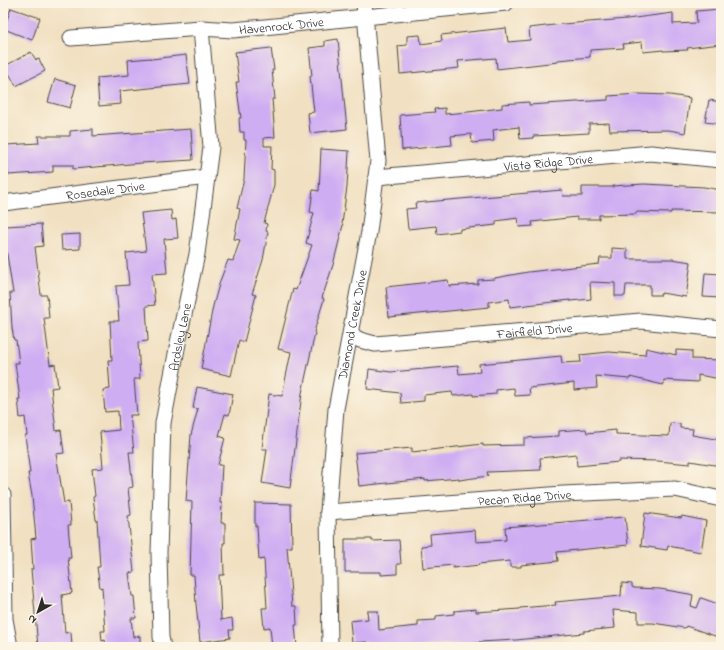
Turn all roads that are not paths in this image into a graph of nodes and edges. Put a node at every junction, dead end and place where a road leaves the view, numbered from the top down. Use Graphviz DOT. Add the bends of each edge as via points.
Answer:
graph roads {
  1 [pos="506,3"];
  2 [pos="364,10"];
  3 [pos="201,28"];
  4 [pos="71,38"];
  5 [pos="721,160"];
  6 [pos="207,177"];
  7 [pos="376,177"];
  8 [pos="3,203"];
  9 [pos="721,329"];
  10 [pos="351,334"];
  11 [pos="3,495"];
  12 [pos="721,499"];
  13 [pos="328,512"];
  14 [pos="10,647"];
  15 [pos="163,647"];
  16 [pos="330,647"];
  1 -- 2 [label="street, Havenrock Drive"];
  2 -- 3 [label="street, Havenrock Drive" via="233,30"];
  2 -- 7 [label="street, Diamond Creek Drive" via="378,161"];
  3 -- 4 [label="street, Havenrock Drive"];
  3 -- 6 [label="street, Ardsley Lane" via="211,147"];
  5 -- 7 [label="street, Vista Ridge Drive" via="651,153"];
  6 -- 8 [label="street, Rosedale Drive"];
  6 -- 15 [label="street, Ardsley Lane" via="197,254 163,423 159,553"];
  7 -- 10 [label="street, Diamond Creek Drive"];
  9 -- 10 [label="street, Fairfield Drive" via="641,321 376,344 360,340"];
  10 -- 13 [label="street, Diamond Creek Drive" via="336,409"];
  11 -- 14 [label="street" via="5,619"];
  12 -- 13 [label="street, Pecan Ridge Drive" via="675,489 563,494"];
  13 -- 16 [label="street, Diamond Creek Drive"];
}
